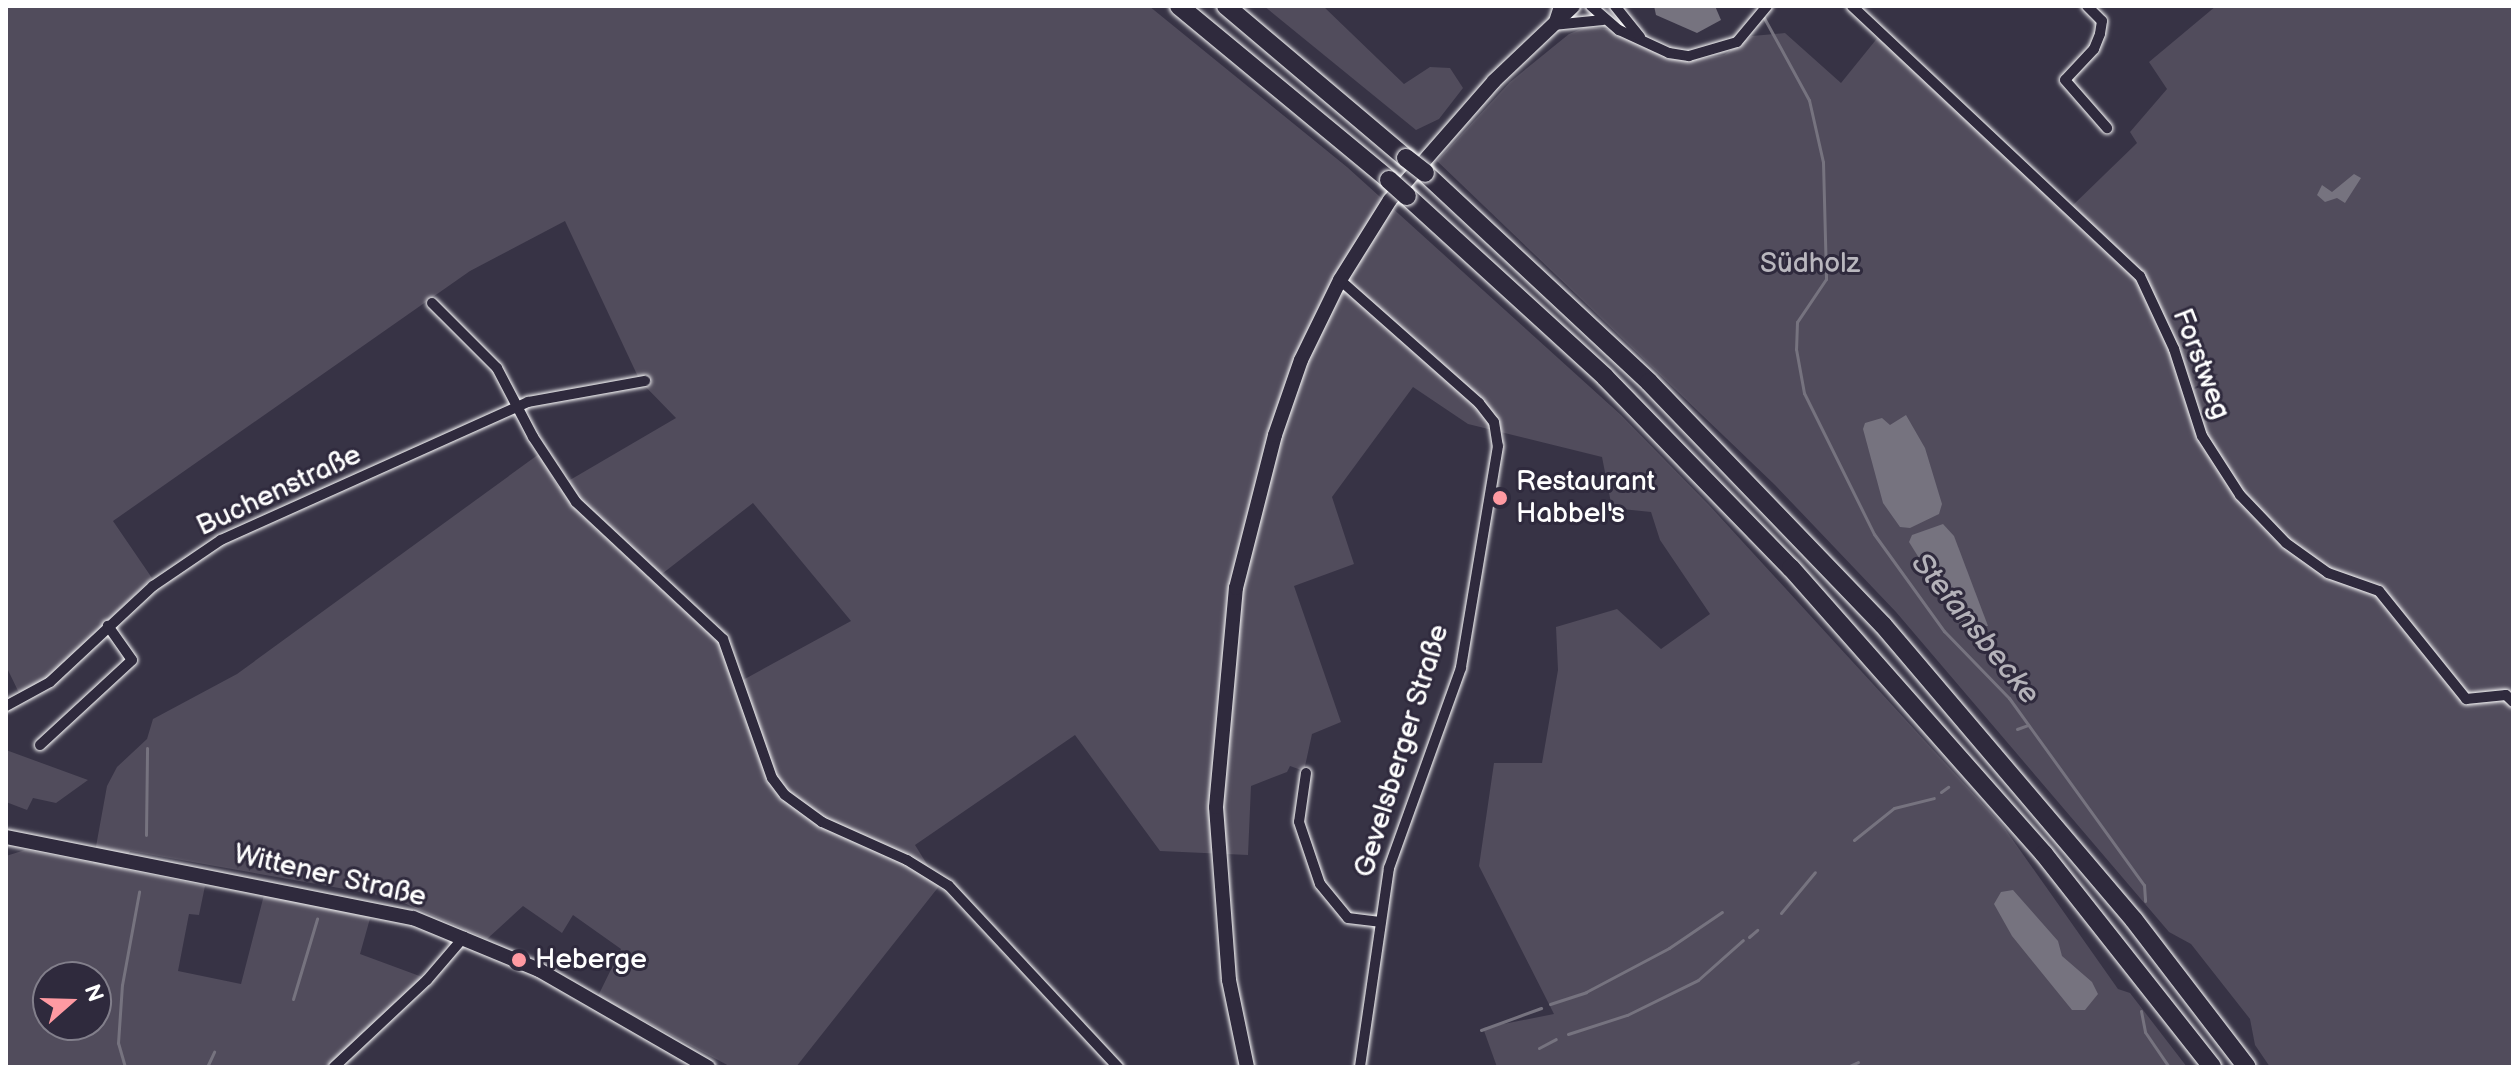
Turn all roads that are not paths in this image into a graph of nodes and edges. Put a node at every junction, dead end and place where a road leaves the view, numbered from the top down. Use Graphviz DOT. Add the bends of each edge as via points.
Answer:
graph roads {
  1 [pos="1179,6"];
  2 [pos="1226,6"];
  3 [pos="1559,6"];
  4 [pos="1573,6"];
  5 [pos="1591,6"];
  6 [pos="1615,6"];
  7 [pos="1852,6"];
  8 [pos="2087,6"];
  9 [pos="1767,7"];
  10 [pos="1603,20"];
  11 [pos="1553,25"];
  12 [pos="1641,39"];
  13 [pos="2107,128"];
  14 [pos="1340,280"];
  15 [pos="432,303"];
  16 [pos="645,381"];
  17 [pos="517,407"];
  18 [pos="108,626"];
  19 [pos="2513,702"];
  20 [pos="6,706"];
  21 [pos="40,745"];
  22 [pos="1306,773"];
  23 [pos="6,837"];
  24 [pos="1380,922"];
  25 [pos="464,937"];
  26 [pos="334,1067"];
  27 [pos="708,1067"];
  28 [pos="1118,1067"];
  29 [pos="1247,1067"];
  30 [pos="1360,1067"];
  31 [pos="2212,1067"];
  32 [pos="2247,1067"];
  1 -- 31 [label="highway, bridge" via="1389,180 1605,377 1791,568 2044,854"];
  2 -- 32 [label="highway, bridge" via="1425,173 1649,382 1883,625 2134,920"];
  3 -- 11 [label="street"];
  4 -- 11 [label="main road"];
  5 -- 10 [label="street"];
  6 -- 12 [label="street"];
  7 -- 19 [label="street, Forstweg" via="2140,276 2174,349 2202,436 2249,505 2286,543 2328,573 2379,591 2466,699 2506,695"];
  8 -- 13 [label="street" via="2102,21 2100,34 2094,49 2065,80"];
  9 -- 12 [label="street" via="1737,42 1708,54 1669,53"];
  10 -- 11 [label="street"];
  10 -- 12 [label="street"];
  11 -- 14 [label="main road" via="1424,157"];
  14 -- 24 [label="street, Gevelsberger Straße" via="1479,403 1494,422 1498,446 1461,668 1402,822"];
  14 -- 29 [label="main road" via="1301,360 1275,435 1236,588 1221,711 1216,807 1223,922"];
  15 -- 17 [label="street" via="493,363"];
  16 -- 17 [label="street, Buchenstraße" via="575,390"];
  17 -- 18 [label="street, Buchenstraße" via="221,540 153,586"];
  17 -- 28 [label="street" via="576,502 723,639 772,778 785,795 822,822 907,860 949,886"];
  18 -- 20 [label="street, Buchenstraße" via="50,682"];
  18 -- 21 [label="street" via="132,660"];
  22 -- 24 [label="street" via="1299,822 1320,884 1348,918"];
  23 -- 25 [label="main road, Wittener Straße" via="370,906"];
  24 -- 30 [label="street, Gevelsberger Straße"];
  25 -- 26 [label="street" via="427,980"];
  25 -- 27 [label="main road, Wittener Straße" via="539,970"];
}
